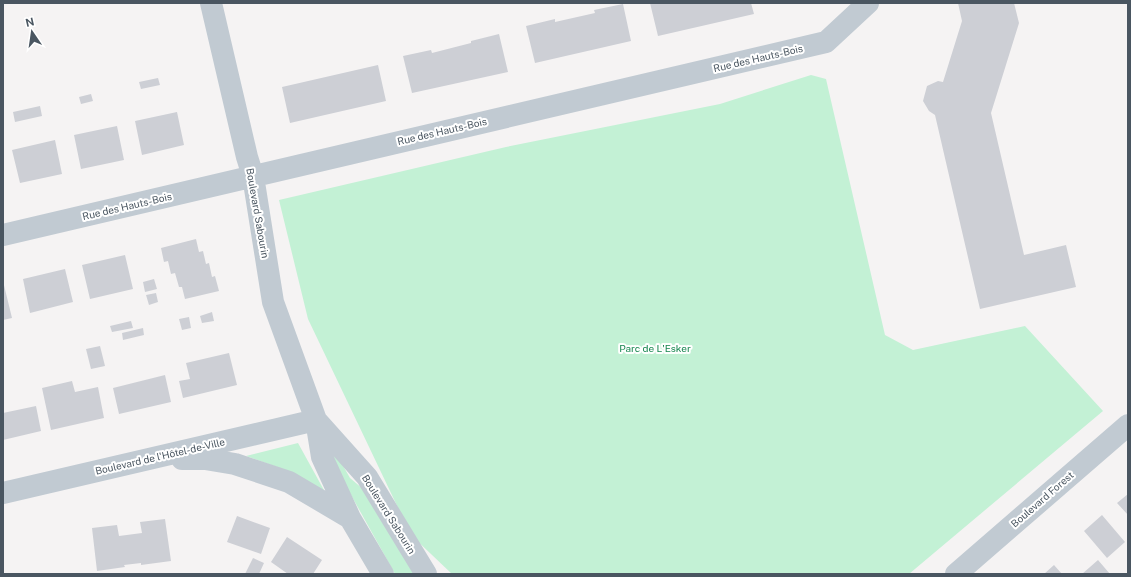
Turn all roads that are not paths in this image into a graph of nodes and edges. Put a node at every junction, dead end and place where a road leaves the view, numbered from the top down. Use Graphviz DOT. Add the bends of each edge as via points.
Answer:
graph roads {
  1 [pos="211,3"];
  2 [pos="868,3"];
  3 [pos="253,176"];
  4 [pos="3,235"];
  5 [pos="316,420"];
  6 [pos="1128,425"];
  7 [pos="147,459"];
  8 [pos="3,492"];
  9 [pos="350,518"];
  10 [pos="382,574"];
  11 [pos="426,574"];
  12 [pos="956,574"];
  1 -- 3 [label="street, Boulevard Sabourin"];
  2 -- 3 [label="street, Rue des Hauts-Bois" via="826,42"];
  3 -- 4 [label="street, Rue des Hauts-Bois"];
  3 -- 5 [label="street, Boulevard Sabourin" via="273,302"];
  5 -- 7 [label="street, Boulevard de l'Hôtel-de-Ville"];
  5 -- 9 [label="street, Boulevard Sabourin" via="322,457"];
  5 -- 11 [label="street, Boulevard Sabourin" via="367,476"];
  6 -- 12 [label="street, Boulevard Forest"];
  7 -- 8 [label="street, Boulevard de l'Hôtel-de-Ville"];
  7 -- 9 [label="street" via="205,459 235,464 289,482"];
  9 -- 10 [label="street, Boulevard Sabourin"];
}
